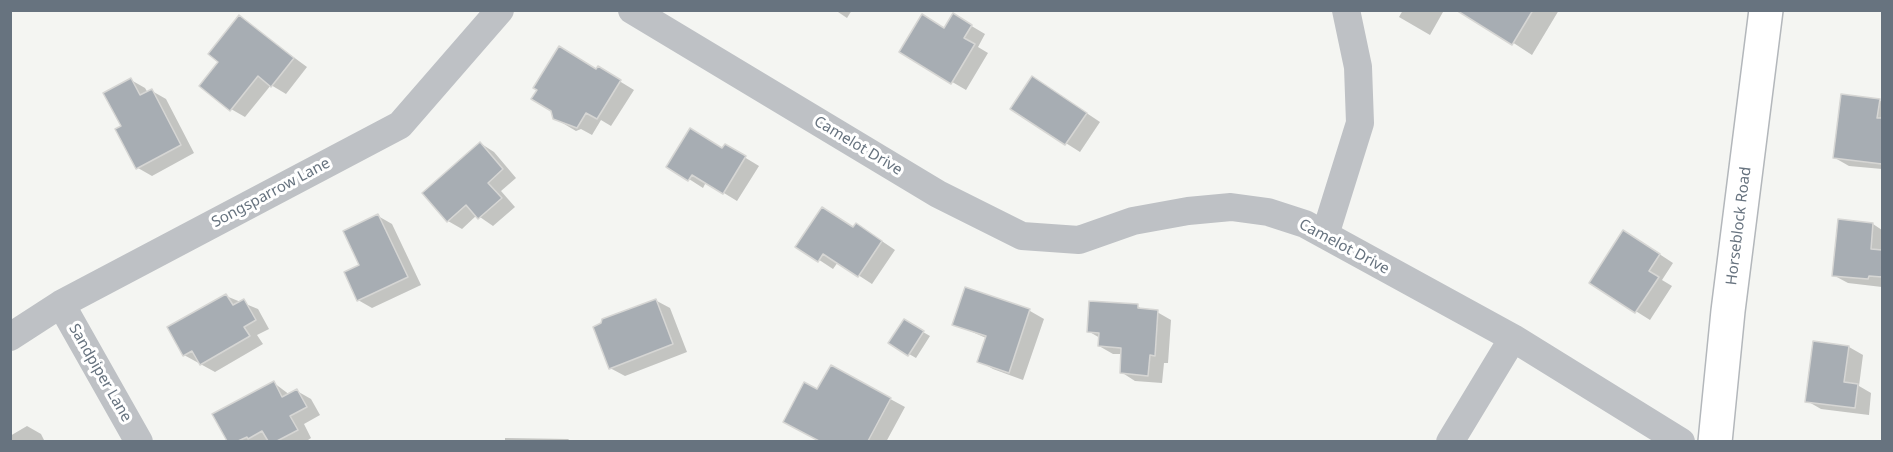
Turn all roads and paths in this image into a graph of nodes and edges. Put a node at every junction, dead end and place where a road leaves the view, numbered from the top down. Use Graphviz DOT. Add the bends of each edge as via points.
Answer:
graph roads {
  1 [pos="500,10"];
  2 [pos="632,10"];
  3 [pos="1346,10"];
  4 [pos="1766,10"];
  5 [pos="1325,235"];
  6 [pos="61,304"];
  7 [pos="10,337"];
  8 [pos="1513,338"];
  9 [pos="139,441"];
  10 [pos="1450,441"];
  11 [pos="1681,441"];
  12 [pos="1715,441"];
  1 -- 6 [label="street, Songsparrow Lane" via="400,125"];
  2 -- 5 [label="street, Camelot Drive" via="938,194 1022,236 1079,240 1133,221 1231,207 1268,212"];
  3 -- 5 [label="street" via="1358,67 1360,123"];
  4 -- 12 [label="street, Horseblock Road"];
  5 -- 8 [label="street, Camelot Drive"];
  6 -- 7 [label="street, Songsparrow Lane"];
  6 -- 9 [label="street, Sandpiper Lane"];
  8 -- 10 [label="street"];
  8 -- 11 [label="street, Camelot Drive"];
}
